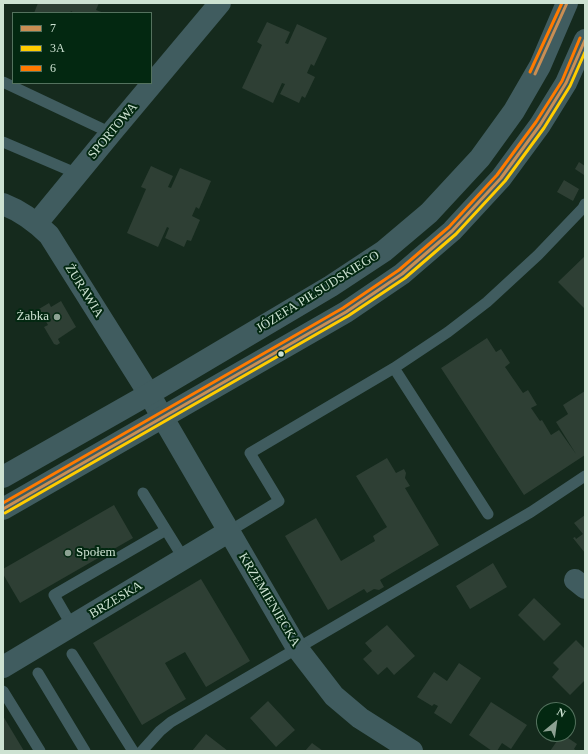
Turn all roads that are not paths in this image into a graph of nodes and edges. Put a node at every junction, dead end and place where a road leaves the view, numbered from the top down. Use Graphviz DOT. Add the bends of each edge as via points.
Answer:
graph roads {
  1 [pos="220,3"];
  2 [pos="567,3"];
  3 [pos="585,40"];
  4 [pos="3,82"];
  5 [pos="111,133"];
  6 [pos="3,142"];
  7 [pos="78,174"];
  8 [pos="3,204"];
  9 [pos="584,207"];
  10 [pos="37,223"];
  11 [pos="394,368"];
  12 [pos="149,394"];
  13 [pos="162,418"];
  14 [pos="585,476"];
  15 [pos="3,477"];
  16 [pos="143,493"];
  17 [pos="3,509"];
  18 [pos="488,514"];
  19 [pos="166,530"];
  20 [pos="228,532"];
  21 [pos="184,559"];
  22 [pos="72,626"];
  23 [pos="297,648"];
  24 [pos="72,654"];
  25 [pos="3,667"];
  26 [pos="38,674"];
  27 [pos="3,691"];
  28 [pos="40,751"];
  29 [pos="85,751"];
  30 [pos="133,751"];
  31 [pos="142,751"];
  32 [pos="412,751"];
  1 -- 5 [label="street, SPORTOWA"];
  2 -- 12 [label="street, JÓZEFA PIŁSUDSKIEGO" via="540,66 514,111 480,158 429,213 384,251 331,286"];
  3 -- 13 [label="street" via="566,83 540,125 501,178 452,231 402,274 346,312"];
  4 -- 5 [label="lane"];
  5 -- 7 [label="street, SPORTOWA"];
  6 -- 7 [label="lane"];
  7 -- 10 [label="street, SPORTOWA"];
  8 -- 10 [label="street, ŻURAWIA" via="18,210"];
  9 -- 11 [label="lane" via="538,255 487,302"];
  10 -- 12 [label="street, ŻURAWIA" via="52,240"];
  11 -- 18 [label="lane"];
  11 -- 20 [label="lane" via="250,453 279,501"];
  12 -- 13 [label="street, ŻURAWIA"];
  12 -- 15 [label="street, JÓZEFA PIŁSUDSKIEGO"];
  13 -- 17 [label="street"];
  13 -- 20 [label="street, KRZEMIENIECKA"];
  14 -- 23 [label="lane" via="531,512"];
  16 -- 19 [label="lane"];
  19 -- 21 [label="lane"];
  19 -- 22 [label="lane" via="54,595"];
  20 -- 21 [label="street, BRZESKA"];
  20 -- 23 [label="street, KRZEMIENIECKA"];
  21 -- 22 [label="street, BRZESKA"];
  22 -- 25 [label="street, BRZESKA"];
  23 -- 31 [label="lane" via="171,722"];
  23 -- 32 [label="street, KRZEMIENIECKA" via="334,696 360,718"];
  24 -- 30 [label="lane"];
  26 -- 29 [label="lane"];
  27 -- 28 [label="lane"];
}
